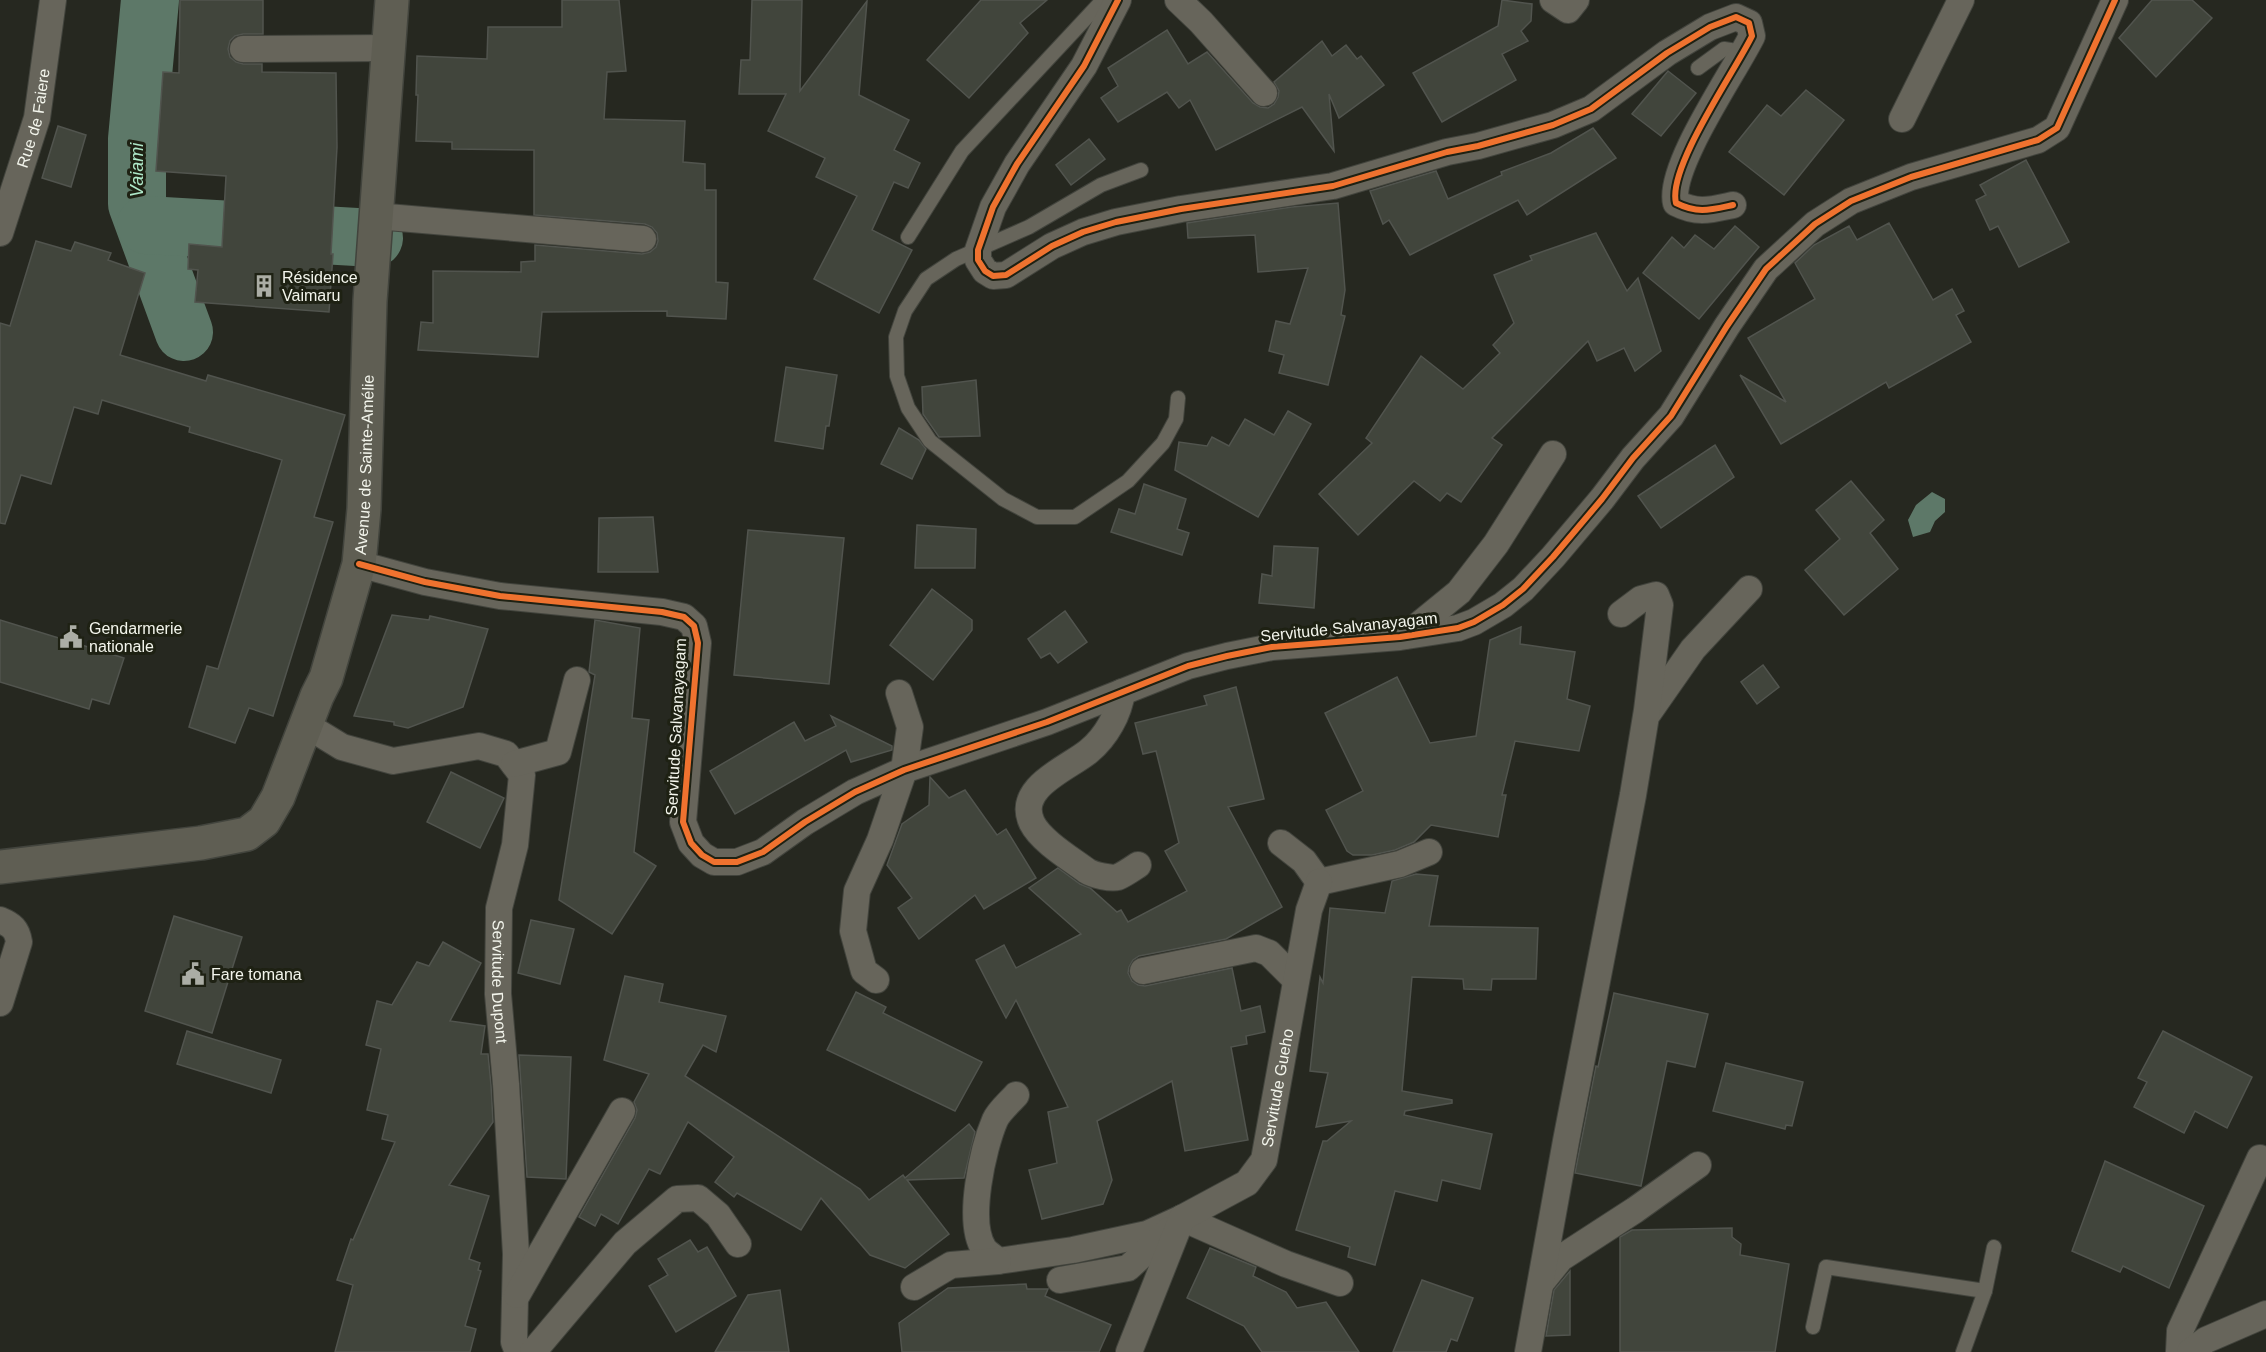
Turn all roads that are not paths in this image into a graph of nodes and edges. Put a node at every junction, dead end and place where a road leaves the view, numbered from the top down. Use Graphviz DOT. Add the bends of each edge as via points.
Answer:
graph roads {
  1 [pos="53,0"];
  2 [pos="392,0"];
  3 [pos="1103,0"];
  4 [pos="1118,0"];
  5 [pos="1178,0"];
  6 [pos="1553,0"];
  7 [pos="1576,0"];
  8 [pos="1961,0"];
  9 [pos="2115,0"];
  10 [pos="388,48"];
  11 [pos="243,49"];
  12 [pos="1743,52"];
  13 [pos="1698,68"];
  14 [pos="1264,93"];
  15 [pos="1902,119"];
  16 [pos="1141,170"];
  17 [pos="1733,205"];
  18 [pos="376,216"];
  19 [pos="0,233"];
  20 [pos="908,237"];
  21 [pos="643,238"];
  22 [pos="978,250"];
  23 [pos="1178,398"];
  24 [pos="1552,454"];
  25 [pos="359,564"];
  26 [pos="1749,589"];
  27 [pos="1621,614"];
  28 [pos="1404,636"];
  29 [pos="576,680"];
  30 [pos="1122,692"];
  31 [pos="899,693"];
  32 [pos="1646,717"];
  33 [pos="306,725"];
  34 [pos="514,764"];
  35 [pos="904,770"];
  36 [pos="1281,843"];
  37 [pos="1429,852"];
  38 [pos="1138,865"];
  39 [pos="0,867"];
  40 [pos="1319,882"];
  41 [pos="0,920"];
  42 [pos="1143,971"];
  43 [pos="1295,979"];
  44 [pos="876,980"];
  45 [pos="0,1003"];
  46 [pos="1016,1095"];
  47 [pos="622,1111"];
  48 [pos="2260,1158"];
  49 [pos="1698,1165"];
  50 [pos="1182,1218"];
  51 [pos="738,1244"];
  52 [pos="1994,1247"];
  53 [pos="998,1261"];
  54 [pos="1060,1280"];
  55 [pos="1340,1283"];
  56 [pos="1541,1283"];
  57 [pos="914,1287"];
  58 [pos="1985,1291"];
  59 [pos="515,1298"];
  60 [pos="2266,1314"];
  61 [pos="1813,1327"];
  62 [pos="518,1352"];
  63 [pos="533,1352"];
  64 [pos="1129,1352"];
  65 [pos="1528,1352"];
  66 [pos="1963,1352"];
  67 [pos="2179,1352"];
  68 [pos="2190,1352"];
  1 -- 19 [label="street, Rue de Faiere" via="37,118"];
  2 -- 10 [label="street, Avenue de Sainte-Amélie"];
  3 -- 20 [label="lane" via="962,152"];
  4 -- 22 [label="street" via="1083,66 1017,164 993,207"];
  5 -- 14 [label="street"];
  6 -- 7 [label="street" via="1568,10"];
  8 -- 15 [label="street"];
  9 -- 28 [label="street, Servitude Salvanayagam" via="2057,128 2038,140 1901,181 1851,201 1815,224 1766,269 1671,417 1523,590 1458,628"];
  10 -- 11 [label="street"];
  10 -- 18 [label="street, Avenue de Sainte-Amélie"];
  12 -- 13 [label="lane" via="1724,48"];
  12 -- 17 [label="street" via="1680,168 1673,192 1676,203 1689,210"];
  12 -- 22 [label="street" via="1752,36 1749,23 1736,17 1667,52 1591,109 1553,125 1333,186 1116,222 1052,246 1006,275 993,276 985,271 978,260"];
  16 -- 22 [label="lane" via="1101,185 1029,227"];
  18 -- 21 [label="street"];
  18 -- 25 [label="street, Avenue de Sainte-Amélie"];
  22 -- 23 [label="lane" via="926,279 905,311 896,337 897,376 908,408 930,441 1003,499 1037,517 1075,517 1128,481 1163,443 1176,419"];
  24 -- 28 [label="street" via="1496,544 1459,592"];
  25 -- 33 [label="street, Avenue de Sainte-Amélie" via="326,678"];
  25 -- 35 [label="street, Servitude Salvanayagam" via="424,582 500,596 634,608 684,617 694,626 698,643 683,822 691,843 714,861 737,862 763,852 855,792"];
  26 -- 32 [label="street" via="1693,649"];
  27 -- 32 [label="street" via="1641,599 1656,595 1660,605"];
  28 -- 30 [label="street, Servitude Salvanayagam" via="1272,647 1188,666"];
  29 -- 34 [label="street" via="558,752"];
  30 -- 35 [label="street, Servitude Salvanayagam"];
  30 -- 38 [label="street" via="1120,708 1104,735 1089,751 1044,780 1030,803 1032,823 1047,841 1090,873 1117,878"];
  31 -- 35 [label="street" via="910,727"];
  32 -- 56 [label="street"];
  33 -- 34 [label="street" via="342,747 393,761 480,746 506,754"];
  33 -- 39 [label="street, Avenue de Sainte-Amélie" via="278,797 264,821 247,834"];
  34 -- 59 [label="street, Servitude Dupont" via="522,775 515,845 499,909 498,994 516,1254"];
  35 -- 44 [label="street" via="857,891 854,932 864,971"];
  36 -- 40 [label="street" via="1304,861"];
  37 -- 40 [label="street" via="1400,864"];
  40 -- 43 [label="street, Servitude Gueho"];
  41 -- 45 [label="street" via="18,933 19,942"];
  42 -- 43 [label="street" via="1256,948 1269,953"];
  43 -- 50 [label="street, Servitude Gueho" via="1264,1160 1247,1183"];
  46 -- 53 [label="street" via="996,1118 983,1159 975,1217 984,1248"];
  47 -- 59 [label="street"];
  48 -- 67 [label="street" via="2180,1330"];
  49 -- 56 [label="street" via="1562,1258"];
  50 -- 53 [label="street" via="1147,1234"];
  50 -- 54 [label="street" via="1128,1268"];
  50 -- 55 [label="street" via="1275,1260"];
  50 -- 64 [label="street"];
  51 -- 63 [label="street" via="718,1215 698,1198 677,1199 625,1243"];
  52 -- 58 [label="lane"];
  53 -- 57 [label="street" via="951,1265"];
  56 -- 65 [label="street"];
  58 -- 61 [label="lane" via="1826,1267"];
  58 -- 66 [label="lane"];
  59 -- 62 [label="street, Servitude Dupont" via="514,1342"];
  60 -- 68 [label="street" via="2206,1340"];
}
